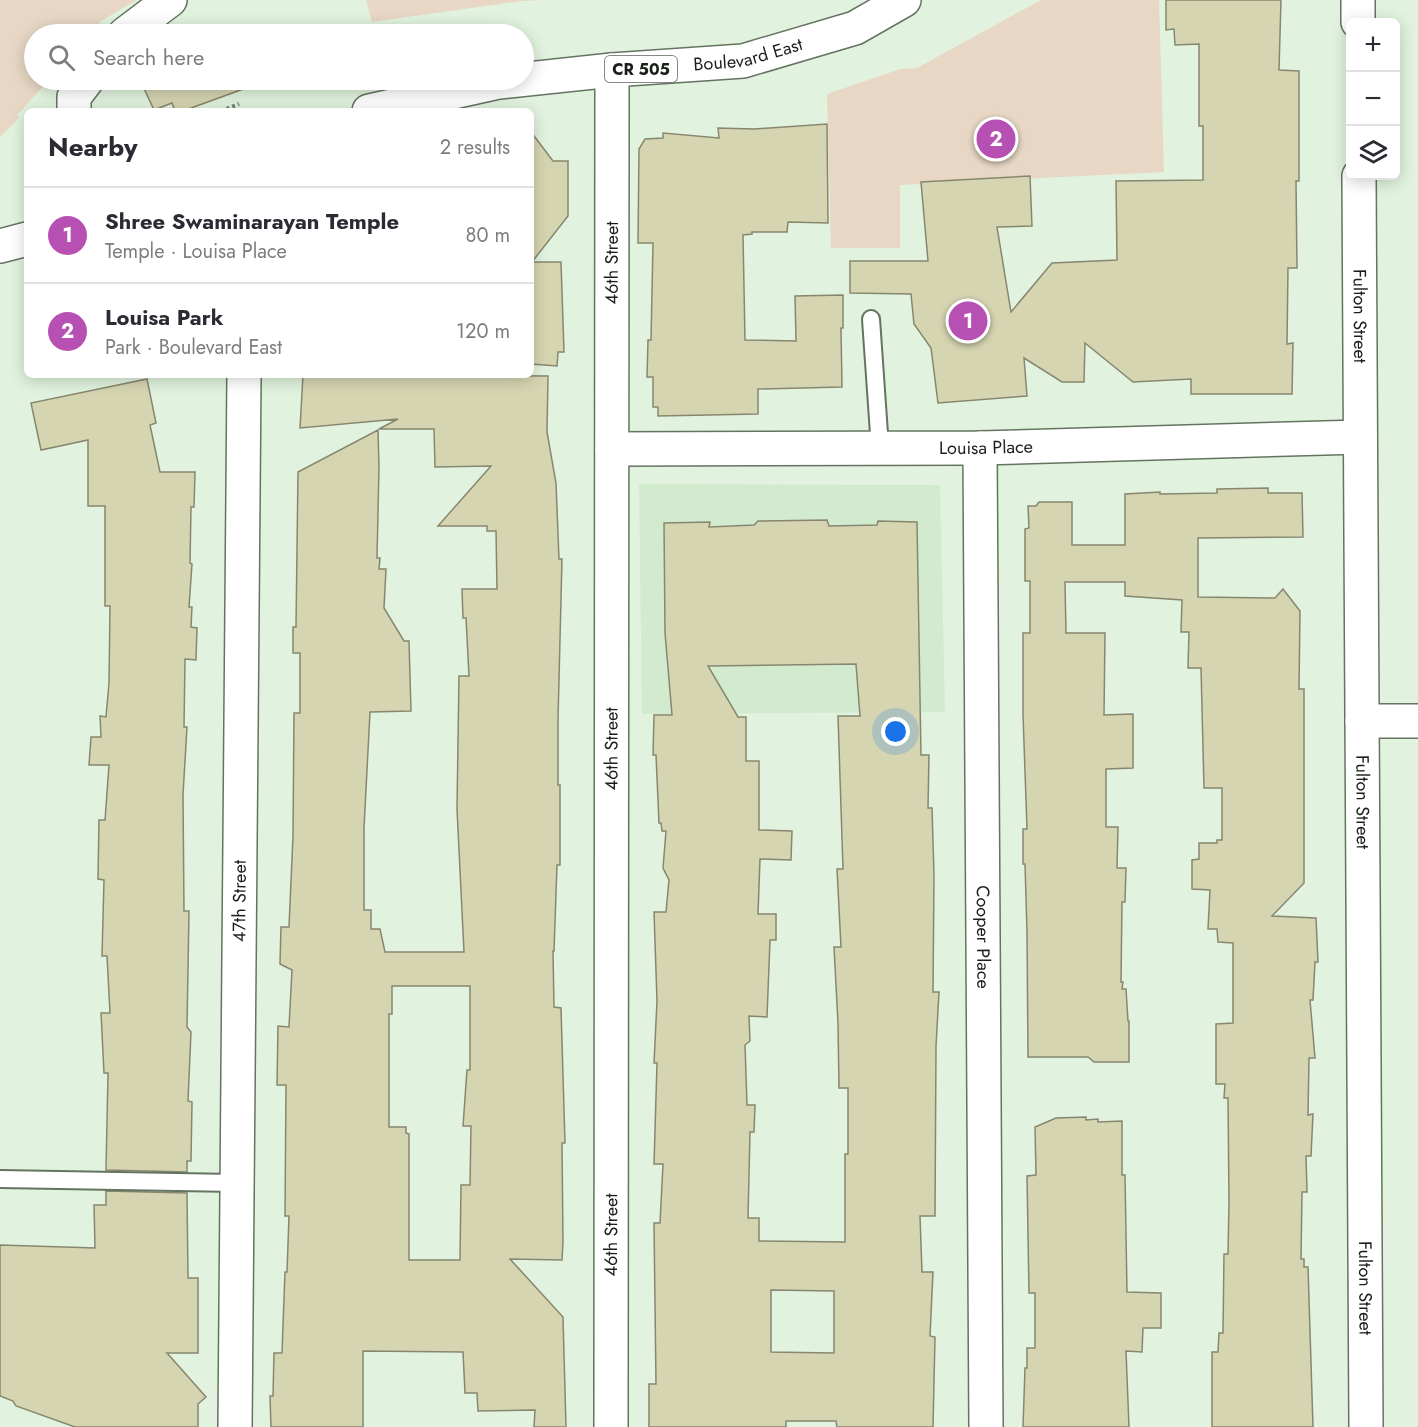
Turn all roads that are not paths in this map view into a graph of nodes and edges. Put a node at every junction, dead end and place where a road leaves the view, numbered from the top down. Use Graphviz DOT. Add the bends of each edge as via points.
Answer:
graph roads {
  1 [pos="170,0"];
  2 [pos="904,0"];
  3 [pos="1358,0"];
  4 [pos="1358,18"];
  5 [pos="138,24"];
  6 [pos="612,70"];
  7 [pos="534,78"];
  8 [pos="79,90"];
  9 [pos="463,90"];
  10 [pos="74,108"];
  11 [pos="382,108"];
  12 [pos="1359,180"];
  13 [pos="24,240"];
  14 [pos="0,246"];
  15 [pos="871,319"];
  16 [pos="244,378"];
  17 [pos="1360,437"];
  18 [pos="880,448"];
  19 [pos="980,448"];
  20 [pos="612,449"];
  21 [pos="1362,721"];
  22 [pos="1418,721"];
  23 [pos="0,1179"];
  24 [pos="236,1183"];
  25 [pos="235,1427"];
  26 [pos="611,1427"];
  27 [pos="986,1427"];
  28 [pos="1366,1427"];
  1 -- 5 [label="street"];
  2 -- 6 [label="street, Boulevard East / CR 505" via="855,28 742,61"];
  3 -- 4 [label="street"];
  6 -- 7 [label="street, Boulevard East / CR 505"];
  6 -- 20 [label="street, 46th Street"];
  8 -- 10 [label="street" via="74,97"];
  9 -- 11 [label="street, Boulevard East / CR 505"];
  12 -- 17 [label="street, Fulton Street"];
  13 -- 14 [label="street"];
  15 -- 18 [label="lane"];
  16 -- 24 [label="street, 47th Street"];
  17 -- 19 [label="street, Louisa Place"];
  17 -- 21 [label="street, Fulton Street"];
  18 -- 19 [label="street, Louisa Place"];
  18 -- 20 [label="street, Louisa Place"];
  19 -- 27 [label="street, Cooper Place"];
  20 -- 26 [label="street, 46th Street"];
  21 -- 22 [label="street"];
  21 -- 28 [label="street, Fulton Street"];
  23 -- 24 [label="lane"];
  24 -- 25 [label="street, 47th Street"];
}
